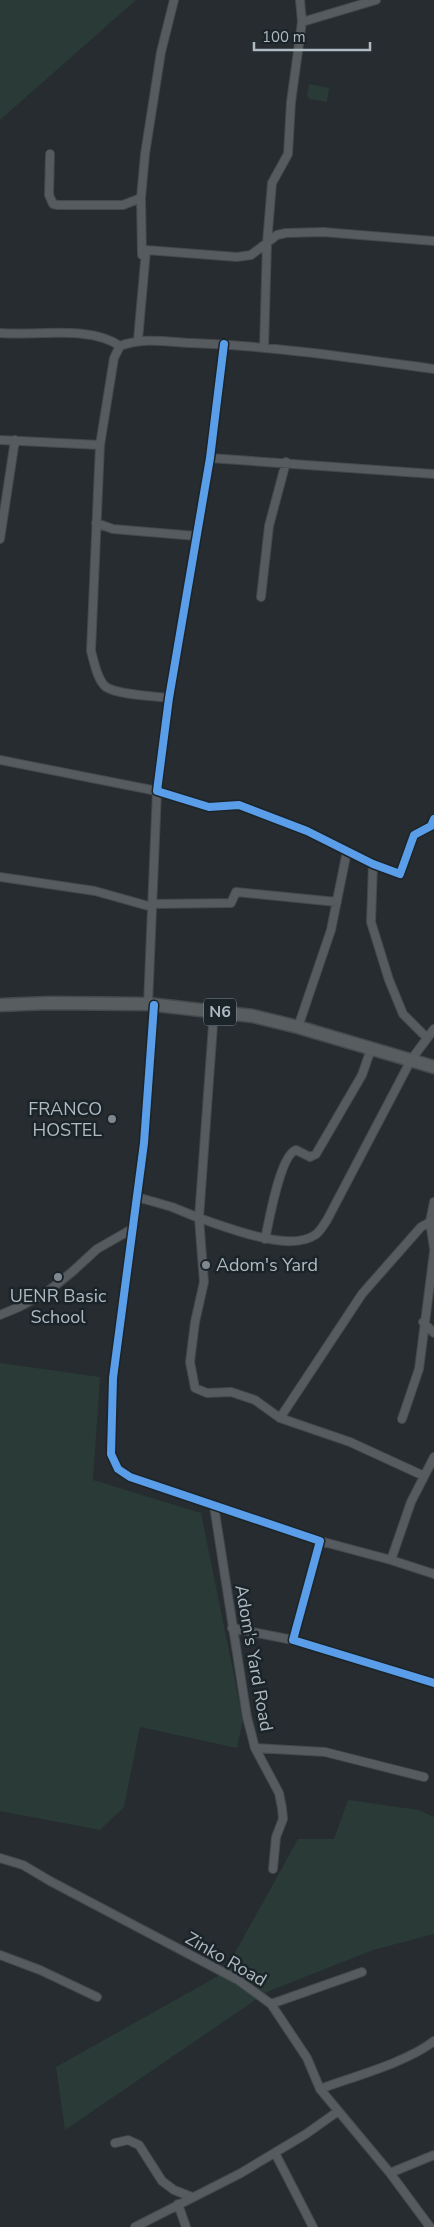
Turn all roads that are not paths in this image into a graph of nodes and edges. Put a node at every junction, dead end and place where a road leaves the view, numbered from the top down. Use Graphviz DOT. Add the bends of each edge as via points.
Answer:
graph roads {
  1 [pos="174,0"];
  2 [pos="300,0"];
  3 [pos="376,0"];
  4 [pos="302,22"];
  5 [pos="50,154"];
  6 [pos="141,198"];
  7 [pos="434,241"];
  8 [pos="267,243"];
  9 [pos="0,333"];
  10 [pos="138,340"];
  11 [pos="224,344"];
  12 [pos="120,346"];
  13 [pos="264,348"];
  14 [pos="434,369"];
  15 [pos="0,440"];
  16 [pos="15,440"];
  17 [pos="100,445"];
  18 [pos="210,458"];
  19 [pos="286,462"];
  20 [pos="434,474"];
  21 [pos="96,523"];
  22 [pos="1,526"];
  23 [pos="196,536"];
  24 [pos="0,539"];
  25 [pos="261,596"];
  26 [pos="169,698"];
  27 [pos="0,760"];
  28 [pos="157,791"];
  29 [pos="434,819"];
  30 [pos="347,851"];
  31 [pos="373,864"];
  32 [pos="0,877"];
  33 [pos="337,902"];
  34 [pos="152,906"];
  35 [pos="0,1005"];
  36 [pos="151,1005"];
  37 [pos="214,1011"];
  38 [pos="298,1027"];
  39 [pos="434,1029"];
  40 [pos="427,1038"];
  41 [pos="371,1049"];
  42 [pos="411,1060"];
  43 [pos="434,1067"];
  44 [pos="136,1197"];
  45 [pos="434,1202"];
  46 [pos="199,1218"];
  47 [pos="430,1222"];
  48 [pos="132,1229"];
  49 [pos="265,1239"];
  50 [pos="434,1248"];
  51 [pos="434,1252"];
  52 [pos="0,1315"];
  53 [pos="423,1322"];
  54 [pos="434,1333"];
  55 [pos="280,1418"];
  56 [pos="402,1419"];
  57 [pos="434,1457"];
  58 [pos="424,1476"];
  59 [pos="214,1506"];
  60 [pos="320,1541"];
  61 [pos="391,1560"];
  62 [pos="434,1574"];
  63 [pos="232,1628"];
  64 [pos="293,1640"];
  65 [pos="434,1683"];
  66 [pos="254,1748"];
  67 [pos="424,1777"];
  68 [pos="0,1858"];
  69 [pos="273,1869"];
  70 [pos="0,1954"];
  71 [pos="362,1972"];
  72 [pos="97,1997"];
  73 [pos="271,2004"];
  74 [pos="434,2041"];
  75 [pos="320,2089"];
  76 [pos="337,2112"];
  77 [pos="115,2143"];
  78 [pos="275,2153"];
  79 [pos="434,2155"];
  80 [pos="390,2173"];
  81 [pos="192,2197"];
  82 [pos="178,2204"];
  83 [pos="135,2227"];
  84 [pos="186,2227"];
  85 [pos="313,2227"];
  86 [pos="430,2227"];
  1 -- 6 [label="street" via="161,52"];
  2 -- 4 [label="street"];
  3 -- 4 [label="street"];
  4 -- 8 [label="street" via="291,102 288,154 272,183"];
  5 -- 6 [label="street" via="49,195 53,204 123,205"];
  6 -- 10 [label="street"];
  7 -- 8 [label="street" via="286,232"];
  8 -- 10 [label="street" via="251,255 237,257 146,250"];
  8 -- 13 [label="street"];
  9 -- 12 [label="street" via="78,334 105,337"];
  10 -- 11 [label="street"];
  10 -- 12 [label="street"];
  11 -- 13 [label="street"];
  11 -- 18 [label="street"];
  12 -- 17 [label="street" via="110,372"];
  13 -- 14 [label="street"];
  15 -- 16 [label="street"];
  16 -- 17 [label="street"];
  16 -- 22 [label="street"];
  17 -- 21 [label="street"];
  18 -- 19 [label="street"];
  18 -- 23 [label="street"];
  19 -- 20 [label="street"];
  19 -- 25 [label="street" via="270,526"];
  21 -- 23 [label="street" via="113,529"];
  21 -- 26 [label="street" via="91,651 100,678 106,686 116,690"];
  22 -- 24 [label="street"];
  23 -- 26 [label="street"];
  26 -- 28 [label="street"];
  27 -- 28 [label="street"];
  28 -- 30 [label="street" via="209,807 239,805 307,831"];
  28 -- 34 [label="street"];
  29 -- 31 [label="street" via="430,826 414,835 400,874"];
  30 -- 31 [label="street"];
  30 -- 33 [label="street"];
  31 -- 40 [label="street" via="372,922 389,980 402,1014"];
  32 -- 34 [label="street" via="95,891"];
  33 -- 34 [label="street" via="236,892 231,903"];
  33 -- 38 [label="street" via="331,930"];
  34 -- 36 [label="street"];
  35 -- 36 [label="main road, N6"];
  36 -- 37 [label="main road, N6"];
  36 -- 44 [label="street" via="144,1143"];
  37 -- 38 [label="main road, N6"];
  37 -- 46 [label="street"];
  38 -- 41 [label="main road, N6"];
  39 -- 40 [label="street"];
  40 -- 42 [label="street"];
  41 -- 42 [label="main road, N6"];
  41 -- 49 [label="street" via="362,1075 316,1154 310,1157 296,1150 288,1156"];
  42 -- 43 [label="main road, N6"];
  42 -- 49 [label="street" via="327,1220 316,1234 300,1241"];
  44 -- 46 [label="street"];
  44 -- 48 [label="street"];
  45 -- 47 [label="street"];
  46 -- 49 [label="street"];
  46 -- 55 [label="street" via="204,1282 190,1362 195,1388 208,1393 231,1392 255,1400"];
  47 -- 50 [label="street"];
  47 -- 55 [label="street" via="362,1294"];
  48 -- 52 [label="street" via="96,1249 47,1292"];
  48 -- 59 [label="street" via="113,1378 111,1454 118,1469 130,1477"];
  51 -- 53 [label="street"];
  53 -- 54 [label="street"];
  53 -- 56 [label="street" via="418,1369"];
  55 -- 58 [label="street" via="350,1442"];
  57 -- 58 [label="street"];
  58 -- 61 [label="street"];
  59 -- 60 [label="street"];
  59 -- 63 [label="street, Adom's Yard Road"];
  60 -- 61 [label="street"];
  60 -- 64 [label="street"];
  61 -- 62 [label="street"];
  63 -- 64 [label="street"];
  63 -- 66 [label="street, Adom's Yard Road"];
  64 -- 65 [label="street"];
  66 -- 67 [label="street" via="325,1752"];
  66 -- 69 [label="street, Adom's Yard Road" via="279,1793 282,1808 283,1819 276,1837"];
  68 -- 73 [label="street, Zinko Road" via="23,1865 238,1980"];
  70 -- 72 [label="street"];
  71 -- 73 [label="street"];
  73 -- 75 [label="street, Zinko Road" via="306,2058"];
  74 -- 75 [label="street" via="426,2048"];
  75 -- 76 [label="street, Zinko Road"];
  76 -- 78 [label="street"];
  76 -- 80 [label="street, Zinko Road"];
  77 -- 81 [label="street" via="131,2140 139,2145 162,2181"];
  78 -- 81 [label="street"];
  78 -- 85 [label="street"];
  79 -- 80 [label="street"];
  80 -- 86 [label="street, Zinko Road"];
  81 -- 82 [label="street"];
  82 -- 83 [label="street"];
  82 -- 84 [label="street"];
}
